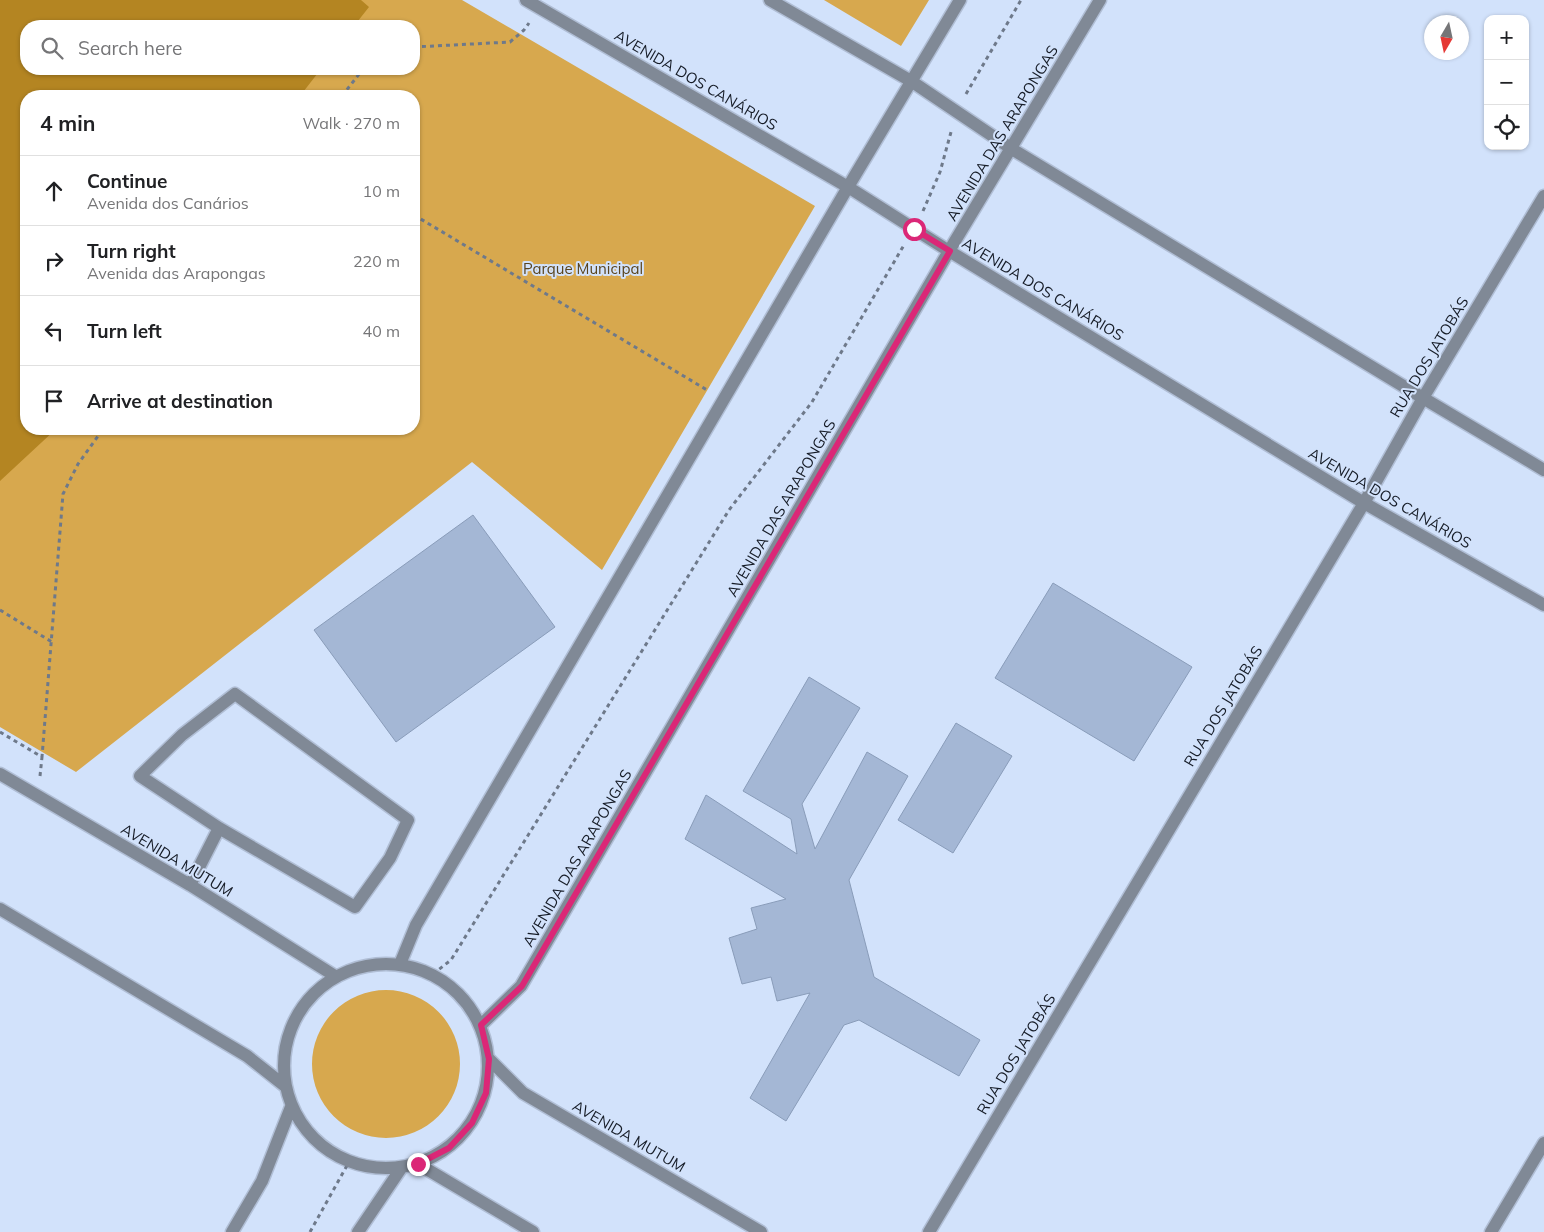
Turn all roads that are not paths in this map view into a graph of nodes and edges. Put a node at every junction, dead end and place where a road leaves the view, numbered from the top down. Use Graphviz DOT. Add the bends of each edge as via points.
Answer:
graph roads {
  1 [pos="526,0"];
  2 [pos="770,0"];
  3 [pos="960,0"];
  4 [pos="1100,0"];
  5 [pos="911,81"];
  6 [pos="1012,148"];
  7 [pos="848,187"];
  8 [pos="1544,196"];
  9 [pos="950,251"];
  10 [pos="1423,398"];
  11 [pos="1544,470"];
  12 [pos="1364,503"];
  13 [pos="1544,605"];
  14 [pos="0,774"];
  15 [pos="219,828"];
  16 [pos="190,885"];
  17 [pos="0,909"];
  18 [pos="400,964"];
  19 [pos="335,976"];
  20 [pos="481,1025"];
  21 [pos="489,1059"];
  22 [pos="285,1086"];
  23 [pos="291,1107"];
  24 [pos="1544,1143"];
  25 [pos="418,1164"];
  26 [pos="402,1167"];
  27 [pos="232,1232"];
  28 [pos="358,1232"];
  29 [pos="533,1232"];
  30 [pos="761,1232"];
  31 [pos="929,1232"];
  32 [pos="1491,1232"];
  1 -- 7 [label="street, AVENIDA DOS CANÁRIOS"];
  2 -- 5 [label="street"];
  3 -- 5 [label="street"];
  4 -- 6 [label="street, AVENIDA DAS ARAPONGAS"];
  5 -- 6 [label="street"];
  5 -- 7 [label="street"];
  6 -- 9 [label="street, AVENIDA DAS ARAPONGAS"];
  6 -- 10 [label="street"];
  7 -- 9 [label="street, AVENIDA DOS CANÁRIOS"];
  7 -- 18 [label="street" via="416,925"];
  8 -- 10 [label="street, RUA DOS JATOBÁS"];
  9 -- 12 [label="street, AVENIDA DOS CANÁRIOS"];
  9 -- 20 [label="street, AVENIDA DAS ARAPONGAS" via="522,986"];
  10 -- 11 [label="street"];
  10 -- 12 [label="street, RUA DOS JATOBÁS"];
  12 -- 13 [label="street, AVENIDA DOS CANÁRIOS"];
  12 -- 31 [label="street, RUA DOS JATOBÁS"];
  14 -- 16 [label="street, AVENIDA MUTUM"];
  15 -- 15 [label="street" via="355,907 390,858 408,820 235,694 182,735 140,776"];
  15 -- 16 [label="street"];
  16 -- 19 [label="street, AVENIDA MUTUM"];
  17 -- 22 [label="street" via="247,1056"];
  18 -- 19 [label="street" via="365,965"];
  18 -- 20 [label="street" via="433,974 462,996"];
  19 -- 22 [label="street" via="309,996 292,1023 284,1054"];
  20 -- 21 [label="street"];
  21 -- 25 [label="street" via="486,1093 472,1123 449,1148"];
  21 -- 30 [label="street, AVENIDA MUTUM" via="523,1093"];
  22 -- 23 [label="street"];
  23 -- 26 [label="street" via="305,1130 325,1148 349,1162 375,1168"];
  23 -- 27 [label="street" via="262,1181"];
  24 -- 32 [label="street"];
  25 -- 26 [label="street"];
  25 -- 29 [label="street"];
  26 -- 28 [label="street"];
}
